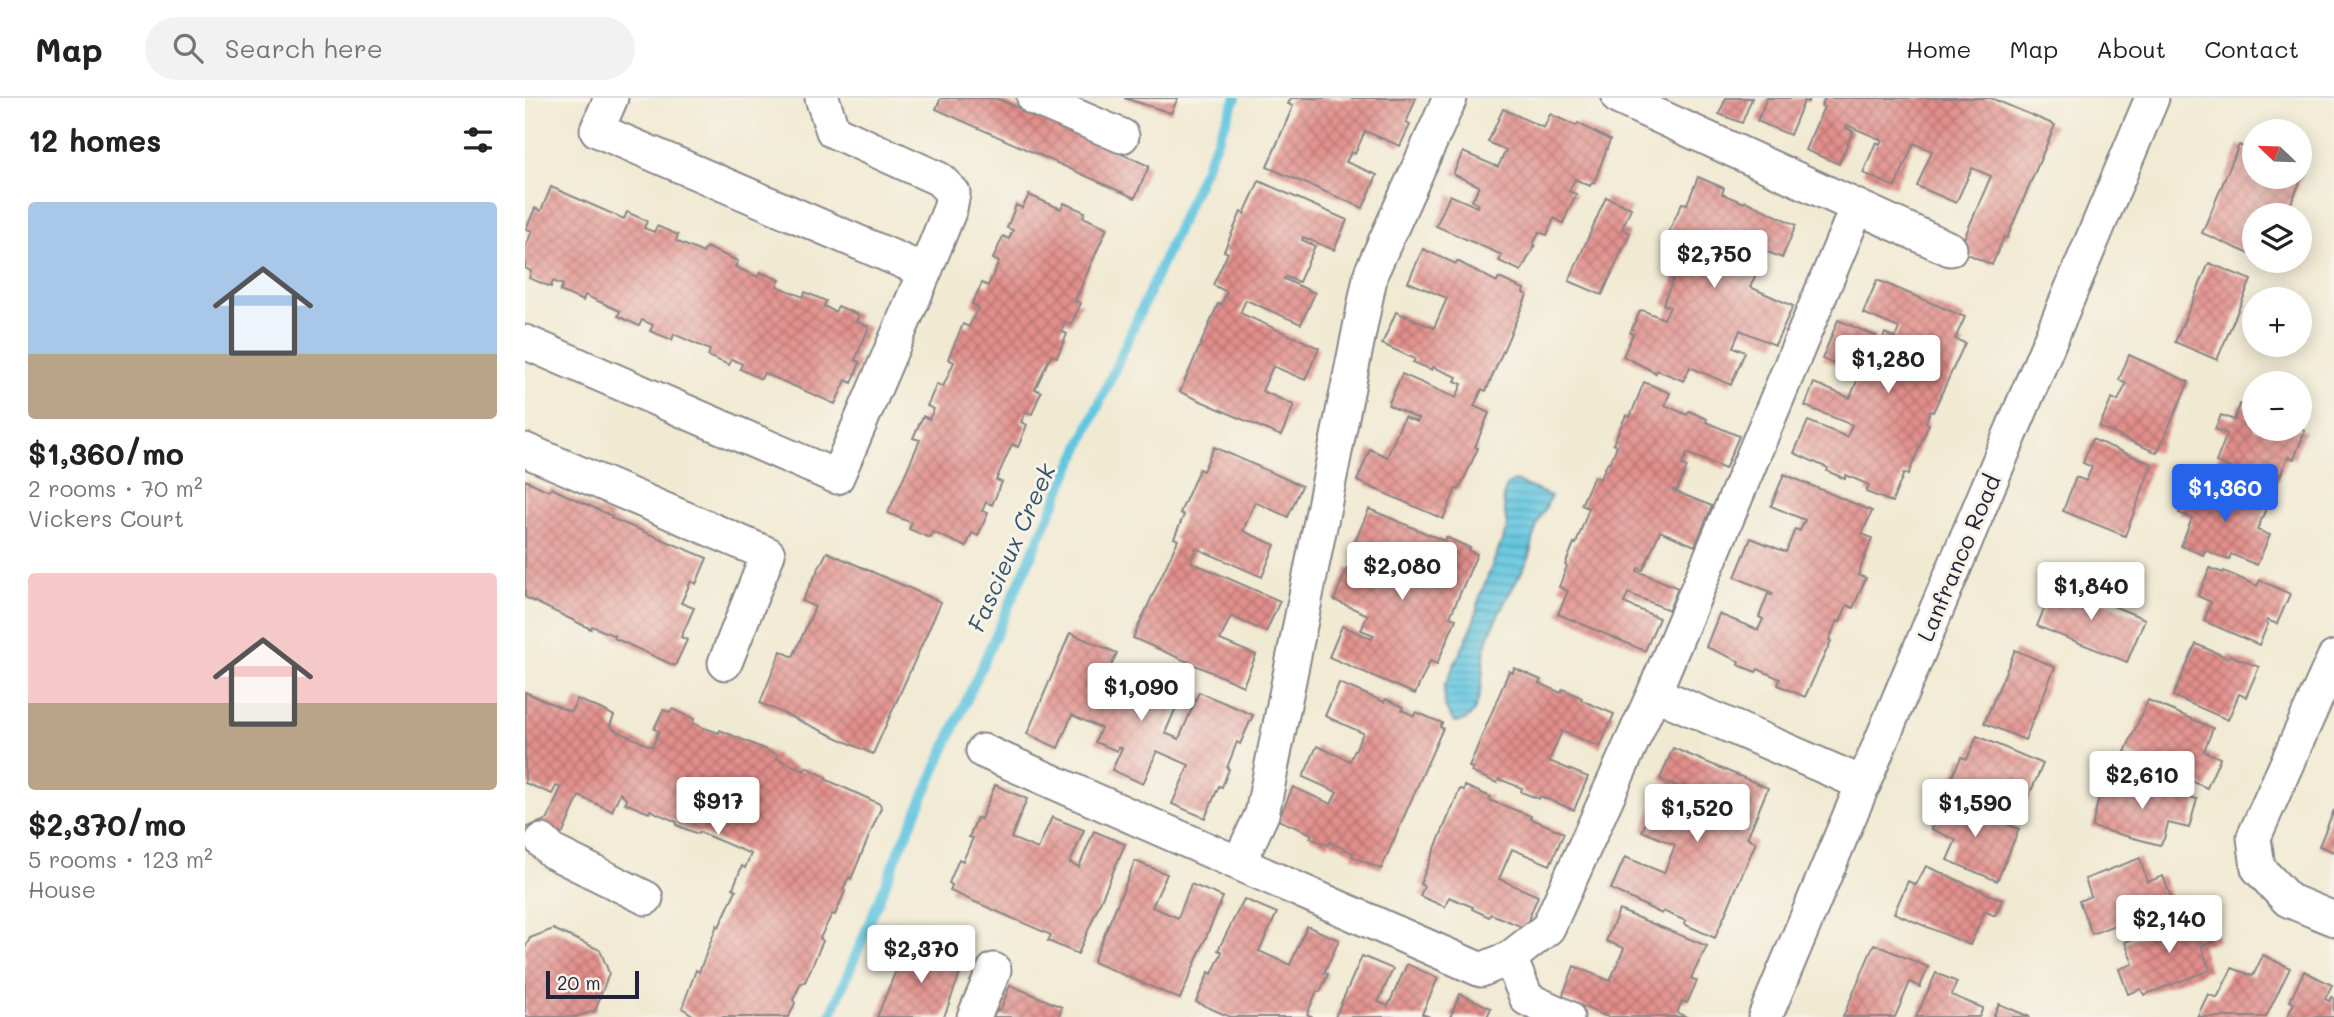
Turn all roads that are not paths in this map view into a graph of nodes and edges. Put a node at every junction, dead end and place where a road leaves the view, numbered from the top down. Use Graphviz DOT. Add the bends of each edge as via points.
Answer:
graph roads {
  1 [pos="611,98"];
  2 [pos="821,98"];
  3 [pos="1034,98"];
  4 [pos="1450,98"];
  5 [pos="1619,98"];
  6 [pos="2152,98"];
  7 [pos="1122,136"];
  8 [pos="1857,206"];
  9 [pos="1950,249"];
  10 [pos="925,271"];
  11 [pos="525,342"];
  12 [pos="525,450"];
  13 [pos="2334,658"];
  14 [pos="725,663"];
  15 [pos="1654,693"];
  16 [pos="983,751"];
  17 [pos="1864,784"];
  18 [pos="532,830"];
  19 [pos="1238,863"];
  20 [pos="646,898"];
  21 [pos="2334,919"];
  22 [pos="1510,958"];
  23 [pos="994,971"];
  24 [pos="974,1017"];
  25 [pos="1567,1017"];
  26 [pos="1765,1017"];
  1 -- 10 [label="street" via="597,130"];
  2 -- 10 [label="street" via="834,131 939,179 953,193"];
  3 -- 7 [label="street"];
  4 -- 19 [label="street" via="1371,273 1262,814"];
  5 -- 8 [label="street"];
  6 -- 17 [label="street, Lanfranco Road"];
  8 -- 9 [label="street"];
  8 -- 15 [label="street"];
  10 -- 11 [label="street" via="837,477"];
  12 -- 14 [label="street" via="768,554"];
  13 -- 21 [label="street" via="2254,837 2258,868 2288,900"];
  15 -- 17 [label="street"];
  15 -- 22 [label="street" via="1548,928"];
  16 -- 19 [label="street"];
  17 -- 26 [label="street, Lanfranco Road"];
  18 -- 20 [label="street" via="553,852"];
  19 -- 22 [label="street" via="1481,970"];
  22 -- 25 [label="street" via="1527,999"];
  23 -- 24 [label="street"];
}
